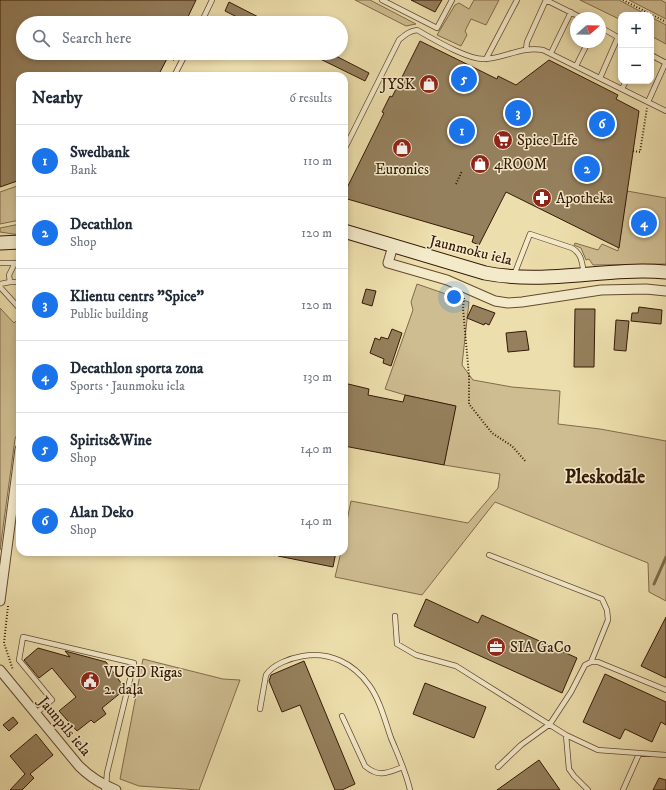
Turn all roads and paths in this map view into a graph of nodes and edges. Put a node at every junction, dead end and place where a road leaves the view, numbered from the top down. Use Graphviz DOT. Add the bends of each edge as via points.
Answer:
graph roads {
  1 [pos="212,0"];
  2 [pos="382,0"];
  3 [pos="452,0"];
  4 [pos="517,0"];
  5 [pos="546,0"];
  6 [pos="623,0"];
  7 [pos="572,12"];
  8 [pos="204,16"];
  9 [pos="570,16"];
  10 [pos="666,22"];
  11 [pos="606,30"];
  12 [pos="618,37"];
  13 [pos="618,40"];
  14 [pos="585,48"];
  15 [pos="526,49"];
  16 [pos="551,53"];
  17 [pos="654,56"];
  18 [pos="486,59"];
  19 [pos="182,60"];
  20 [pos="666,62"];
  21 [pos="576,66"];
  22 [pos="176,72"];
  23 [pos="600,78"];
  24 [pos="624,84"];
  25 [pos="622,89"];
  26 [pos="648,104"];
  27 [pos="666,111"];
  28 [pos="348,142"];
  29 [pos="633,151"];
  30 [pos="462,171"];
  31 [pos="456,184"];
  32 [pos="348,232"];
  33 [pos="0,238"];
  34 [pos="16,241"];
  35 [pos="16,242"];
  36 [pos="0,243"];
  37 [pos="394,246"];
  38 [pos="0,263"];
  39 [pos="16,263"];
  40 [pos="16,264"];
  41 [pos="666,272"];
  42 [pos="600,273"];
  43 [pos="584,275"];
  44 [pos="514,277"];
  45 [pos="10,282"];
  46 [pos="16,282"];
  47 [pos="0,284"];
  48 [pos="0,287"];
  49 [pos="466,287"];
  50 [pos="602,290"];
  51 [pos="666,291"];
  52 [pos="16,305"];
  53 [pos="526,462"];
  54 [pos="16,480"];
  55 [pos="489,556"];
  56 [pos="0,599"];
  57 [pos="395,616"];
  58 [pos="591,662"];
  59 [pos="0,670"];
  60 [pos="8,679"];
  61 [pos="666,690"];
  62 [pos="260,709"];
  63 [pos="35,714"];
  64 [pos="342,716"];
  65 [pos="550,724"];
  66 [pos="566,735"];
  67 [pos="639,754"];
  68 [pos="666,755"];
  69 [pos="498,767"];
  70 [pos="403,768"];
  71 [pos="105,788"];
  72 [pos="116,790"];
  73 [pos="410,790"];
  74 [pos="588,790"];
  75 [pos="623,790"];
  1 -- 8 [label="lane"];
  2 -- 3 [label="lane" via="437,28"];
  4 -- 18 [label="lane"];
  5 -- 7 [label="lane"];
  5 -- 15 [label="lane"];
  6 -- 10 [label="path"];
  9 -- 16 [label="lane"];
  11 -- 12 [label="lane"];
  13 -- 23 [label="lane"];
  14 -- 21 [label="lane"];
  15 -- 16 [label="lane"];
  15 -- 18 [label="lane"];
  16 -- 21 [label="lane"];
  17 -- 20 [label="lane"];
  18 -- 28 [label="lane" via="462,53 417,30 408,32 399,40"];
  19 -- 22 [label="lane"];
  20 -- 26 [label="lane"];
  21 -- 23 [label="lane"];
  23 -- 25 [label="lane"];
  24 -- 25 [label="lane"];
  25 -- 26 [label="lane"];
  26 -- 27 [label="lane"];
  26 -- 29 [label="path" via="640,152"];
  30 -- 31 [label="path"];
  32 -- 37 [label="street, Jaunmoku iela"];
  33 -- 34 [label="street"];
  35 -- 36 [label="street"];
  37 -- 44 [label="street, Jaunmoku iela" via="485,273"];
  37 -- 49 [label="street" via="388,263"];
  38 -- 39 [label="lane"];
  40 -- 45 [label="lane" via="9,274"];
  41 -- 42 [label="street, Jaunmoku iela"];
  42 -- 43 [label="street, Jaunmoku iela"];
  42 -- 50 [label="street"];
  43 -- 44 [label="street, Jaunmoku iela"];
  43 -- 44 [label="lane" via="578,252 530,234"];
  45 -- 46 [label="lane"];
  45 -- 47 [label="lane"];
  48 -- 52 [label="lane"];
  49 -- 50 [label="street" via="495,301 508,303"];
  49 -- 53 [label="path" via="462,308 469,376 469,404 492,433 512,446"];
  50 -- 51 [label="street"];
  54 -- 56 [label="street"];
  55 -- 58 [label="lane" via="602,599 608,610 608,620"];
  56 -- 60 [label="path" via="9,599 4,643 15,674"];
  57 -- 65 [label="lane" via="397,644 416,655 456,666"];
  58 -- 61 [label="lane" via="598,662"];
  58 -- 65 [label="lane" via="585,665"];
  59 -- 60 [label="street, Jaunpils iela"];
  60 -- 63 [label="street, Jaunpils iela"];
  62 -- 70 [label="lane" via="266,675 277,665 305,655 319,655 338,660 351,667 370,686"];
  63 -- 71 [label="street, Jaunpils iela" via="80,766"];
  63 -- 71 [label="lane" via="52,700 19,660 23,637 134,663"];
  64 -- 70 [label="lane" via="365,766 376,773 385,774"];
  65 -- 66 [label="lane"];
  65 -- 69 [label="lane" via="521,744"];
  66 -- 67 [label="lane" via="598,750"];
  66 -- 74 [label="lane" via="569,769"];
  67 -- 68 [label="lane"];
  67 -- 75 [label="lane"];
  70 -- 73 [label="lane"];
  71 -- 72 [label="street, Jaunpils iela"];
}
